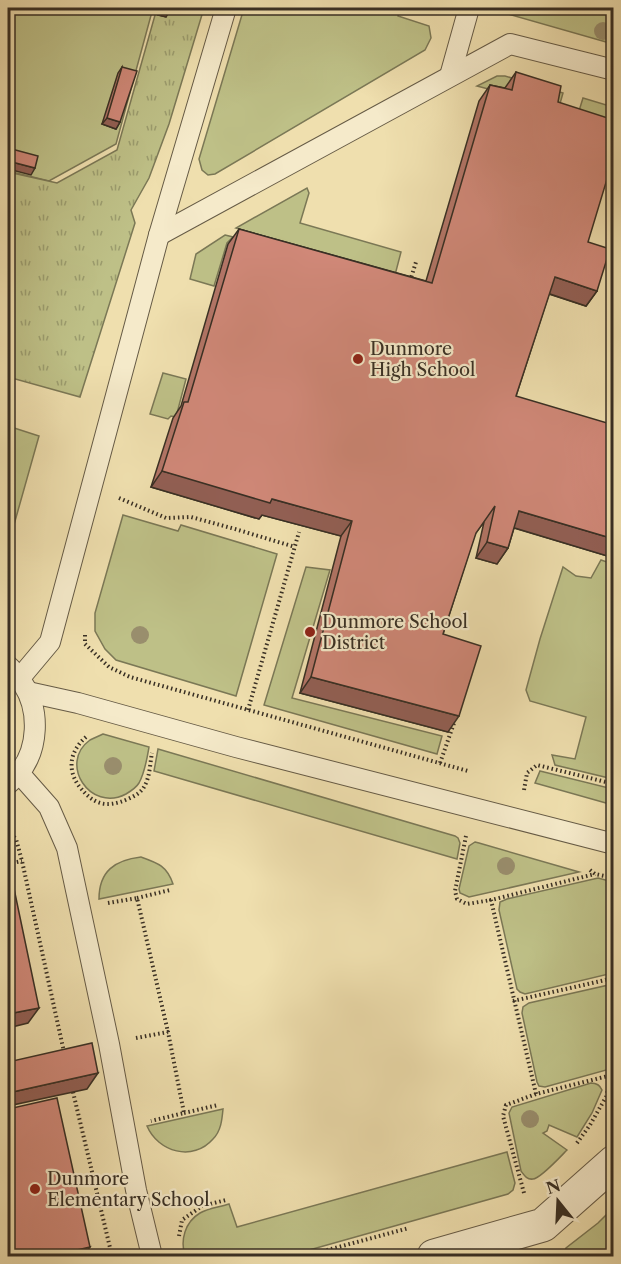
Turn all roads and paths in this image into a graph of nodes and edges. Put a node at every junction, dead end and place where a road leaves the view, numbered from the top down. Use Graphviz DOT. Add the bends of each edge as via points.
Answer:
graph roads {
  1 [pos="226,8"];
  2 [pos="469,8"];
  3 [pos="614,70"];
  4 [pos="450,76"];
  5 [pos="159,235"];
  6 [pos="416,262"];
  7 [pos="409,283"];
  8 [pos="118,498"];
  9 [pos="300,532"];
  10 [pos="295,548"];
  11 [pos="85,626"];
  12 [pos="18,679"];
  13 [pos="248,710"];
  14 [pos="454,723"];
  15 [pos="90,734"];
  16 [pos="153,752"];
  17 [pos="440,764"];
  18 [pos="468,771"];
  19 [pos="13,778"];
  20 [pos="614,784"];
  21 [pos="524,790"];
  22 [pos="8,830"];
  23 [pos="467,835"];
  24 [pos="614,844"];
  25 [pos="22,861"];
  26 [pos="8,864"];
  27 [pos="595,874"];
  28 [pos="170,890"];
  29 [pos="136,898"];
  30 [pos="491,900"];
  31 [pos="102,904"];
  32 [pos="614,978"];
  33 [pos="513,1001"];
  34 [pos="168,1032"];
  35 [pos="64,1053"];
  36 [pos="613,1072"];
  37 [pos="73,1092"];
  38 [pos="536,1094"];
  39 [pos="218,1105"];
  40 [pos="184,1113"];
  41 [pos="571,1151"];
  42 [pos="614,1162"];
  43 [pos="533,1187"];
  44 [pos="226,1200"];
  45 [pos="416,1226"];
  46 [pos="177,1244"];
  47 [pos="112,1257"];
  48 [pos="152,1257"];
  49 [pos="305,1257"];
  50 [pos="434,1257"];
  1 -- 5 [label="lane"];
  2 -- 4 [label="lane"];
  3 -- 4 [label="lane" via="510,44"];
  4 -- 5 [label="lane"];
  5 -- 12 [label="lane" via="50,642"];
  6 -- 7 [label="path"];
  8 -- 10 [label="path" via="166,518 191,517"];
  9 -- 10 [label="path"];
  10 -- 13 [label="path"];
  11 -- 13 [label="path" via="85,644 109,667 130,677"];
  12 -- 19 [label="lane" via="34,712 35,733 30,754"];
  12 -- 24 [label="lane" via="78,703 236,747"];
  13 -- 17 [label="path"];
  14 -- 17 [label="path"];
  15 -- 16 [label="path" via="71,757 71,770 95,802 116,804 139,794"];
  17 -- 18 [label="path"];
  19 -- 48 [label="lane" via="49,807 67,848"];
  20 -- 21 [label="path" via="537,765 527,773"];
  22 -- 25 [label="path" via="16,839"];
  23 -- 30 [label="path" via="455,891 457,899 467,904"];
  25 -- 26 [label="path"];
  25 -- 35 [label="path"];
  27 -- 30 [label="path"];
  28 -- 29 [label="path"];
  29 -- 31 [label="path"];
  29 -- 34 [label="path"];
  30 -- 33 [label="path"];
  32 -- 33 [label="path"];
  33 -- 38 [label="path"];
  36 -- 38 [label="path"];
  36 -- 41 [label="path" via="606,1098"];
  37 -- 47 [label="path"];
  38 -- 43 [label="path" via="506,1105 503,1116 524,1194"];
  39 -- 40 [label="path"];
  42 -- 50 [label="street" via="543,1225"];
  44 -- 46 [label="path" via="202,1206 182,1220"];
  45 -- 49 [label="path"];
}
